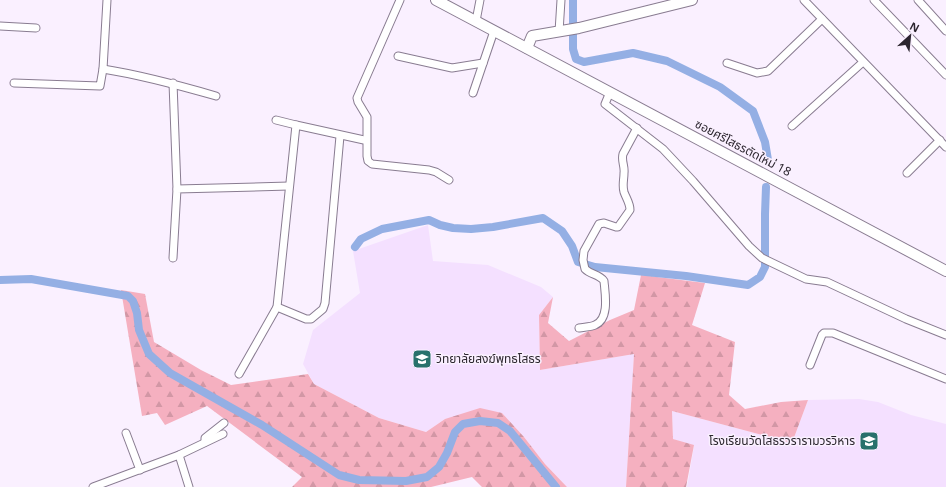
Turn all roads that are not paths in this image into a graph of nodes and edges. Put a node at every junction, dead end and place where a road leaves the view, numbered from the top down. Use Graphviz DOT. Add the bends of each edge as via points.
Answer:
graph roads {
  1 [pos="107,0"];
  2 [pos="400,0"];
  3 [pos="436,0"];
  4 [pos="480,0"];
  5 [pos="561,0"];
  6 [pos="692,0"];
  7 [pos="804,0"];
  8 [pos="874,0"];
  9 [pos="918,0"];
  10 [pos="822,19"];
  11 [pos="476,21"];
  12 [pos="0,26"];
  13 [pos="36,28"];
  14 [pos="494,31"];
  15 [pos="946,31"];
  16 [pos="561,32"];
  17 [pos="527,48"];
  18 [pos="398,56"];
  19 [pos="864,62"];
  20 [pos="483,63"];
  21 [pos="727,63"];
  22 [pos="103,69"];
  23 [pos="946,75"];
  24 [pos="14,83"];
  25 [pos="173,83"];
  26 [pos="610,92"];
  27 [pos="473,93"];
  28 [pos="216,96"];
  29 [pos="276,120"];
  30 [pos="296,125"];
  31 [pos="792,126"];
  32 [pos="637,128"];
  33 [pos="340,136"];
  34 [pos="364,140"];
  35 [pos="940,140"];
  36 [pos="946,147"];
  37 [pos="907,173"];
  38 [pos="449,180"];
  39 [pos="289,186"];
  40 [pos="177,189"];
  41 [pos="173,258"];
  42 [pos="946,271"];
  43 [pos="277,307"];
  44 [pos="580,328"];
  45 [pos="946,335"];
  46 [pos="810,365"];
  47 [pos="239,374"];
  48 [pos="946,379"];
  49 [pos="224,422"];
  50 [pos="126,433"];
  51 [pos="223,434"];
  52 [pos="205,442"];
  53 [pos="179,455"];
  54 [pos="140,470"];
  55 [pos="93,487"];
  56 [pos="189,487"];
  1 -- 22 [label="street"];
  2 -- 38 [label="street" via="357,98 367,117 368,161 372,164 429,170"];
  3 -- 11 [label="street, ซอยศรีโสธรตัดใหม่ 18"];
  4 -- 11 [label="street"];
  5 -- 16 [label="street"];
  6 -- 16 [label="street"];
  7 -- 10 [label="street"];
  8 -- 23 [label="street"];
  9 -- 15 [label="street"];
  10 -- 19 [label="street"];
  10 -- 21 [label="street" via="768,71 757,72"];
  11 -- 14 [label="street, ซอยศรีโสธรตัดใหม่ 18"];
  12 -- 13 [label="street"];
  14 -- 17 [label="street, ซอยศรีโสธรตัดใหม่ 18"];
  14 -- 20 [label="street"];
  16 -- 17 [label="street" via="532,36"];
  17 -- 26 [label="street, ซอยศรีโสธรตัดใหม่ 18"];
  18 -- 20 [label="street" via="452,68"];
  19 -- 31 [label="street"];
  19 -- 35 [label="street"];
  20 -- 27 [label="street"];
  22 -- 24 [label="street" via="101,84 98,86"];
  22 -- 25 [label="street"];
  25 -- 28 [label="street"];
  25 -- 40 [label="street"];
  26 -- 32 [label="street" via="605,104"];
  26 -- 42 [label="street, ซอยศรีโสธรตัดใหม่ 18"];
  29 -- 30 [label="street"];
  30 -- 33 [label="street"];
  30 -- 39 [label="street"];
  32 -- 44 [label="street" via="622,158 625,172 624,194 630,210 616,228 604,223 599,224 584,251 586,271 604,281 606,305 603,317 598,324"];
  32 -- 45 [label="street" via="677,163 762,258 806,279 827,282"];
  33 -- 34 [label="street"];
  33 -- 43 [label="street" via="326,303 311,319"];
  35 -- 36 [label="street"];
  35 -- 37 [label="street"];
  39 -- 40 [label="street"];
  39 -- 43 [label="street"];
  40 -- 41 [label="street"];
  43 -- 47 [label="street"];
  46 -- 48 [label="street" via="822,335 833,333"];
  49 -- 52 [label="street" via="205,438"];
  50 -- 54 [label="street"];
  51 -- 52 [label="street"];
  52 -- 53 [label="street"];
  53 -- 54 [label="street"];
  53 -- 56 [label="street"];
  54 -- 55 [label="street"];
}
